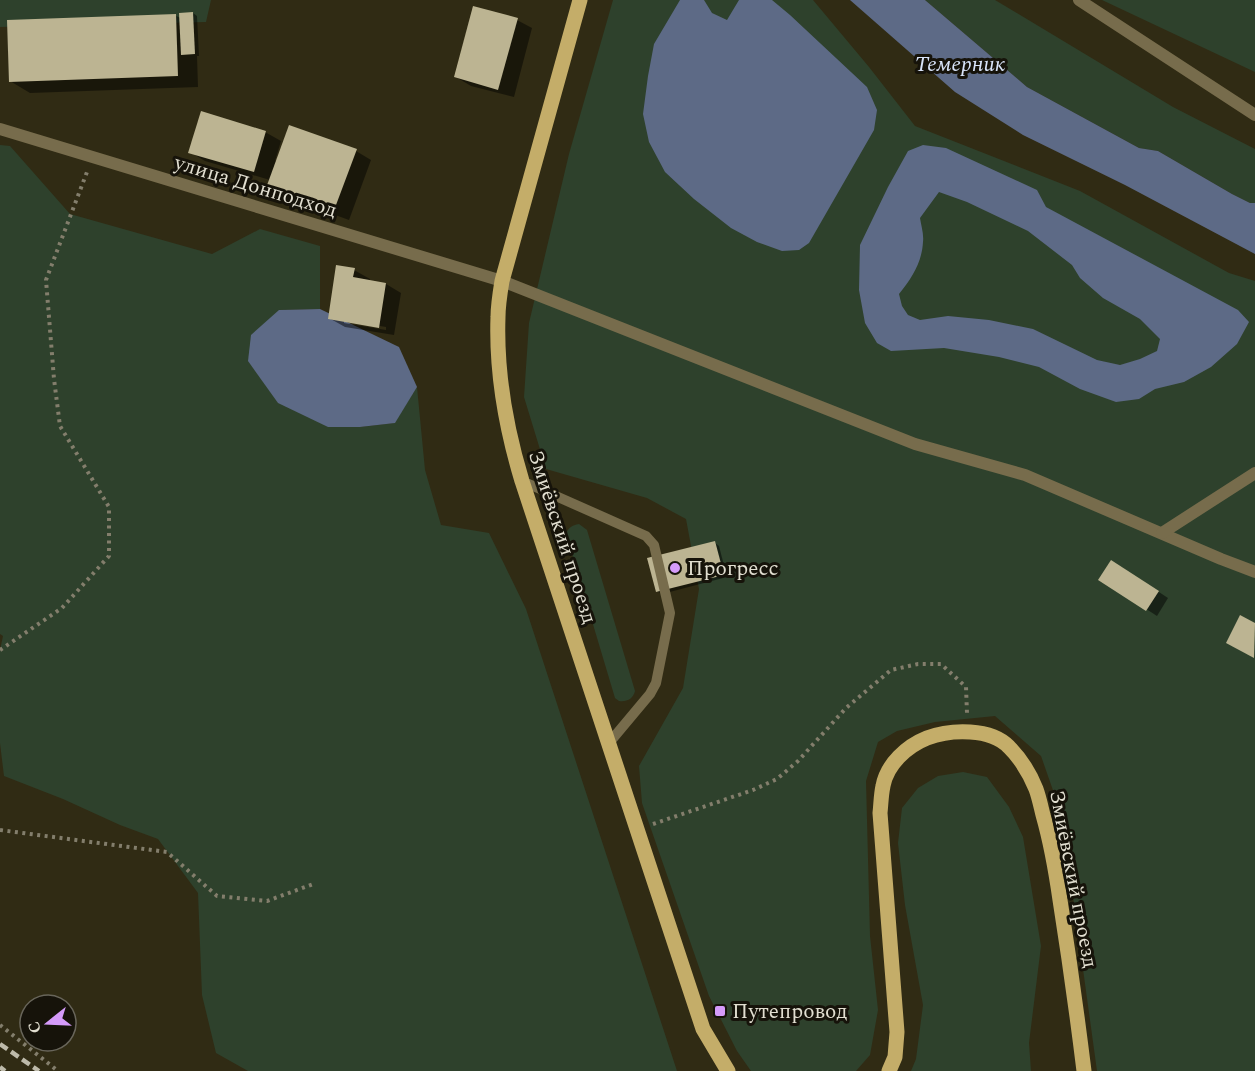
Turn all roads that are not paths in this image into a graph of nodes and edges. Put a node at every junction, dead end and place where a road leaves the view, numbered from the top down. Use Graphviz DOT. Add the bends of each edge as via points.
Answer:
graph roads {
  1 [pos="580,0"];
  2 [pos="1079,0"];
  3 [pos="1255,115"];
  4 [pos="0,129"];
  5 [pos="502,281"];
  6 [pos="1255,473"];
  7 [pos="522,481"];
  8 [pos="1162,533"];
  9 [pos="1255,572"];
  10 [pos="609,743"];
  11 [pos="728,1071"];
  12 [pos="889,1071"];
  13 [pos="1084,1071"];
  1 -- 5 [label="main road, Змиёвский проезд"];
  2 -- 3 [label="street"];
  4 -- 5 [label="street, улица Донподход"];
  5 -- 7 [label="main road, Змиёвский проезд" via="498,317 503,403"];
  5 -- 8 [label="street, улица Донподход" via="915,444 1025,475"];
  6 -- 8 [label="street"];
  7 -- 10 [label="main road, Змиёвский проезд"];
  7 -- 10 [label="lane" via="646,536 654,545 670,614 656,683"];
  8 -- 9 [label="street, улица Донподход"];
  10 -- 11 [label="main road, Змиёвский проезд" via="703,1029"];
  12 -- 13 [label="main road, Змиёвский проезд" via="895,1057 897,1032 880,813 883,784 893,764 907,749 928,738 968,732 989,735 1008,746 1037,790 1056,875"];
}
